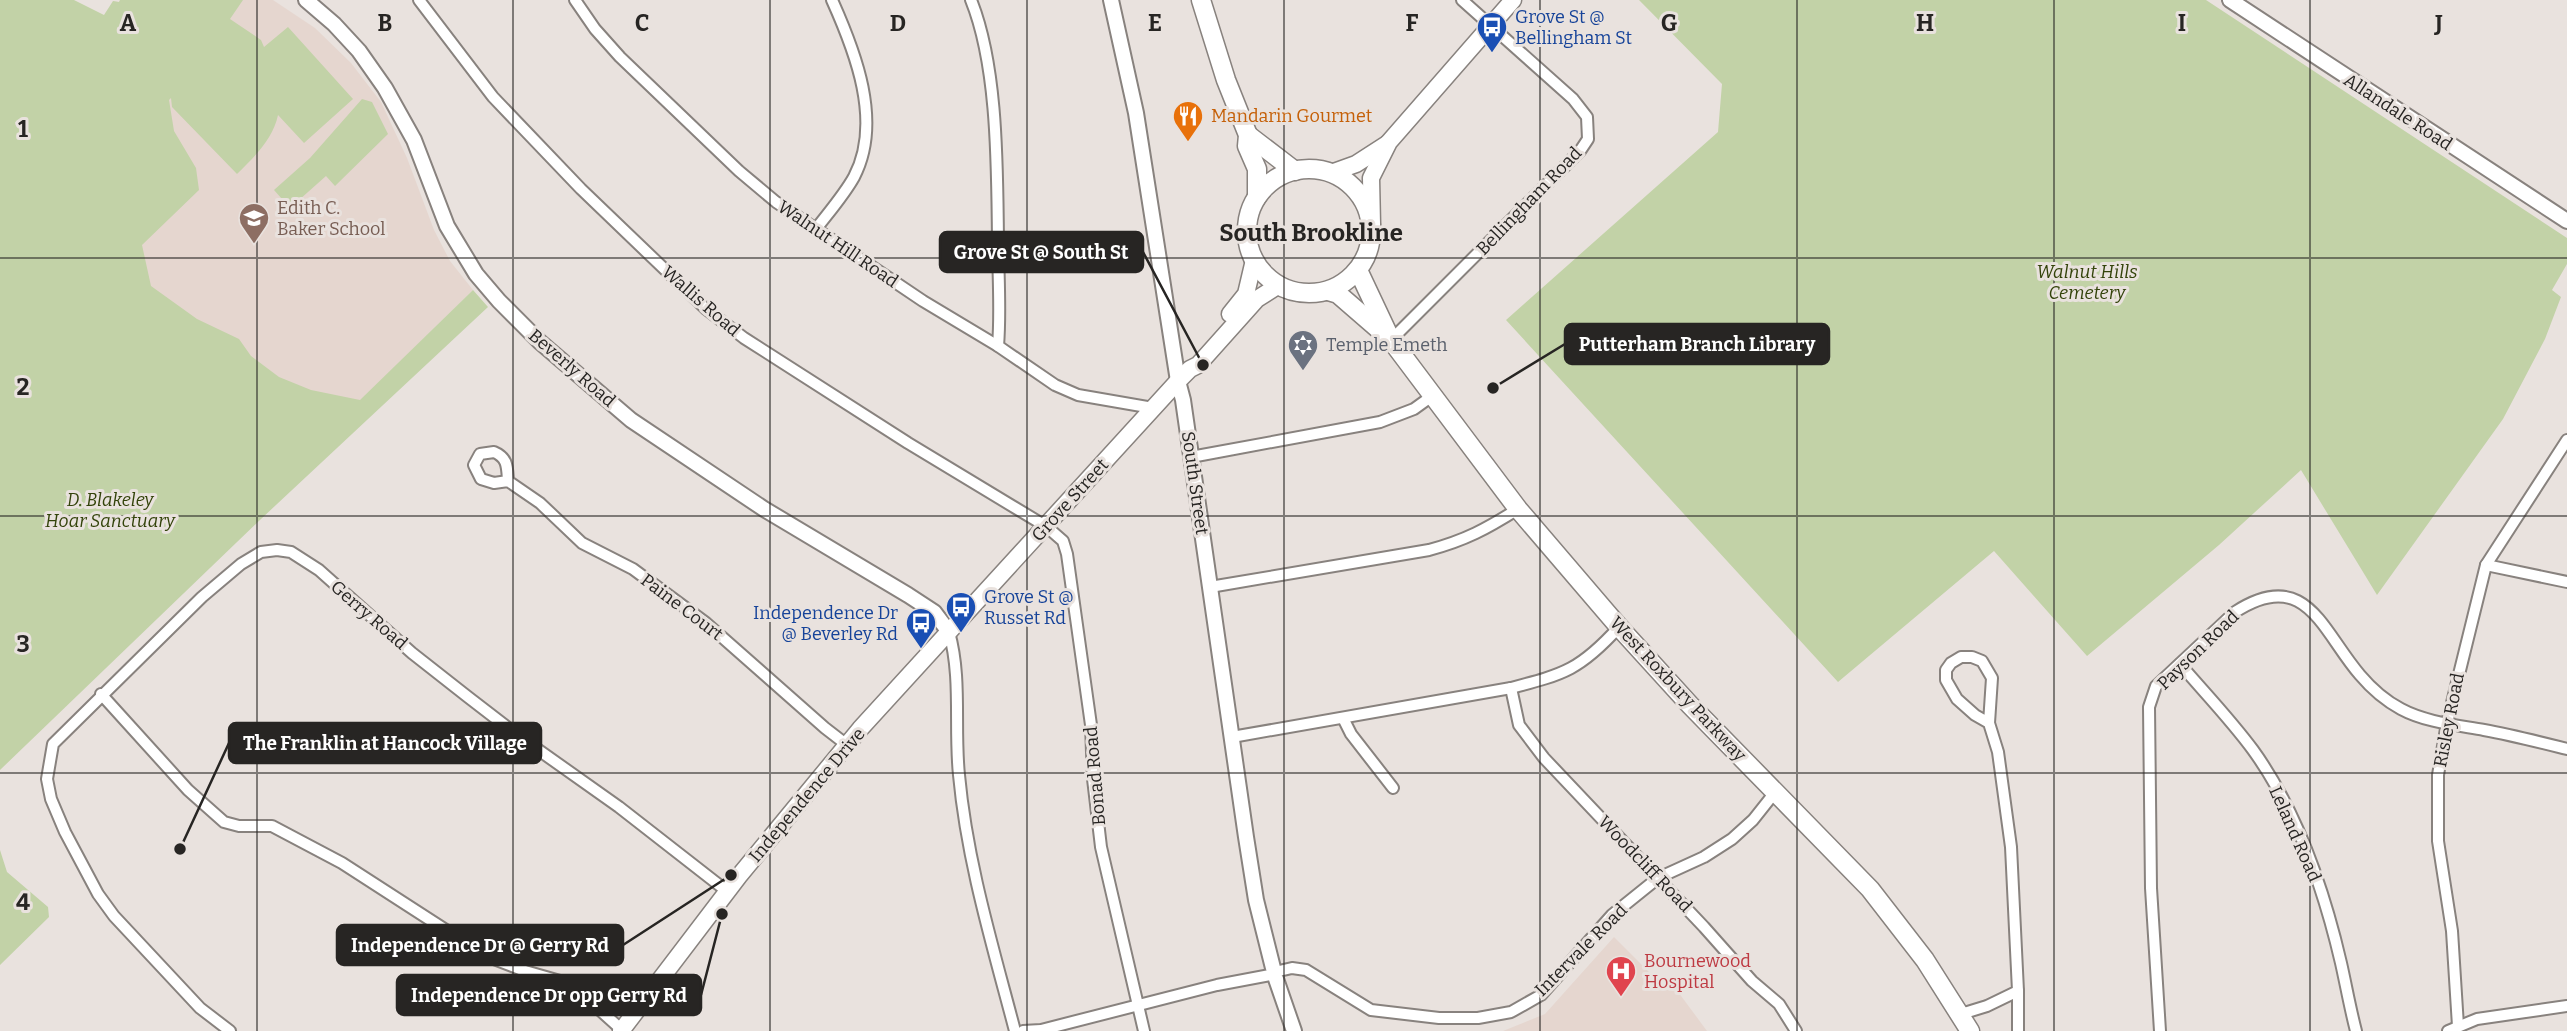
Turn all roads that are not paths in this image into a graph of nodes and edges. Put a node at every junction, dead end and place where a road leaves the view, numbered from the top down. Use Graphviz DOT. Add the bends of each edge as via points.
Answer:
graph roads {
  1 [pos="306,0"];
  2 [pos="419,0"];
  3 [pos="575,0"];
  4 [pos="832,0"];
  5 [pos="971,0"];
  6 [pos="1111,0"];
  7 [pos="1201,0"];
  8 [pos="1462,0"];
  9 [pos="1513,0"];
  10 [pos="2230,0"];
  11 [pos="1490,26"];
  12 [pos="1248,135"];
  13 [pos="1389,142"];
  14 [pos="1295,171"];
  15 [pos="1331,173"];
  16 [pos="1257,197"];
  17 [pos="2567,221"];
  18 [pos="1372,225"];
  19 [pos="816,229"];
  20 [pos="1254,261"];
  21 [pos="1358,270"];
  22 [pos="1279,285"];
  23 [pos="1328,291"];
  24 [pos="1391,340"];
  25 [pos="998,346"];
  26 [pos="1190,369"];
  27 [pos="1178,381"];
  28 [pos="1432,396"];
  29 [pos="1153,408"];
  30 [pos="2565,446"];
  31 [pos="1191,457"];
  32 [pos="508,481"];
  33 [pos="1518,509"];
  34 [pos="1046,527"];
  35 [pos="2486,565"];
  36 [pos="2567,583"];
  37 [pos="1210,587"];
  38 [pos="1619,627"];
  39 [pos="948,632"];
  40 [pos="2180,664"];
  41 [pos="1511,688"];
  42 [pos="101,694"];
  43 [pos="1343,718"];
  44 [pos="1989,723"];
  45 [pos="2447,723"];
  46 [pos="1232,737"];
  47 [pos="847,745"];
  48 [pos="2567,749"];
  49 [pos="1393,788"];
  50 [pos="1776,791"];
  51 [pos="1658,878"];
  52 [pos="728,892"];
  53 [pos="1274,973"];
  54 [pos="570,984"];
  55 [pos="2018,991"];
  56 [pos="1138,1004"];
  57 [pos="2567,1006"];
  58 [pos="635,1013"];
  59 [pos="1961,1014"];
  60 [pos="2453,1028"];
  61 [pos="230,1031"];
  62 [pos="622,1031"];
  63 [pos="1015,1031"];
  64 [pos="1023,1031"];
  65 [pos="1144,1031"];
  66 [pos="1294,1031"];
  67 [pos="1796,1031"];
  68 [pos="1970,1031"];
  69 [pos="2018,1031"];
  70 [pos="2160,1031"];
  71 [pos="2356,1031"];
  1 -- 39 [label="street, Beverly Road" via="334,23 385,88 414,140 447,226 476,274 540,342 631,420 764,509 917,600 934,612"];
  2 -- 34 [label="street, Wallis Road" via="493,97 706,309 744,338"];
  3 -- 19 [label="street, Walnut Hill Road" via="620,57 739,171"];
  4 -- 19 [label="street" via="859,68 865,144 855,175"];
  5 -- 25 [label="street" via="985,47 995,122"];
  6 -- 27 [label="street, South Street" via="1135,108"];
  7 -- 12 [label="main road"];
  8 -- 11 [label="street, Bellingham Road"];
  9 -- 11 [label="main road"];
  10 -- 17 [label="street, Allandale Road"];
  11 -- 13 [label="main road"];
  11 -- 24 [label="street, Bellingham Road" via="1573,99 1587,117 1588,139"];
  12 -- 14 [label="main road"];
  12 -- 16 [label="main road"];
  13 -- 15 [label="main road" via="1356,164"];
  13 -- 18 [label="main road" via="1371,178"];
  14 -- 15 [label="main road"];
  14 -- 16 [label="main road" via="1274,180"];
  15 -- 18 [label="main road" via="1359,194"];
  16 -- 20 [label="main road" via="1247,228"];
  18 -- 21 [label="main road" via="1367,256"];
  19 -- 25 [label="street, Walnut Hill Road"];
  20 -- 22 [label="main road"];
  20 -- 26 [label="main road, Grove Street" via="1242,300 1191,359"];
  21 -- 23 [label="main road"];
  21 -- 24 [label="main road, West Roxbury Parkway"];
  22 -- 23 [label="main road" via="1295,292"];
  22 -- 26 [label="main road, Grove Street" via="1257,299"];
  23 -- 24 [label="main road, West Roxbury Parkway" via="1338,293"];
  24 -- 28 [label="main road, West Roxbury Parkway"];
  25 -- 29 [label="street, Walnut Hill Road" via="1055,385 1078,394"];
  26 -- 27 [label="main road, Grove Street"];
  27 -- 29 [label="main road, Grove Street"];
  27 -- 31 [label="street, South Street"];
  28 -- 31 [label="street" via="1410,411 1376,424"];
  28 -- 33 [label="main road, West Roxbury Parkway"];
  29 -- 34 [label="main road, Grove Street"];
  30 -- 35 [label="street, Risley Road"];
  31 -- 37 [label="street, South Street"];
  32 -- 47 [label="street, Paine Court" via="582,542 633,569 706,623"];
  33 -- 37 [label="street" via="1463,540 1429,550"];
  33 -- 38 [label="main road, West Roxbury Parkway"];
  34 -- 39 [label="main road, Grove Street"];
  34 -- 56 [label="street, Bonad Road" via="1063,541 1068,554 1091,725 1101,847"];
  35 -- 36 [label="street"];
  35 -- 45 [label="street, Risley Road"];
  37 -- 46 [label="street, South Street"];
  38 -- 41 [label="street" via="1577,666"];
  38 -- 50 [label="main road, West Roxbury Parkway"];
  39 -- 47 [label="main road, Independence Drive"];
  39 -- 63 [label="street" via="956,672 959,775 966,825"];
  40 -- 45 [label="street, Payson Road" via="2249,603 2266,597 2300,600 2313,610 2376,692 2401,709"];
  40 -- 70 [label="street, Payson Road" via="2156,686 2149,707 2151,888"];
  40 -- 71 [label="street, Leland Road" via="2253,750 2295,824 2341,961"];
  41 -- 43 [label="street"];
  41 -- 51 [label="street, Woodcliff Road" via="1519,724 1545,758"];
  42 -- 52 [label="street, Gerry Road" via="241,564 261,552 291,552 516,734"];
  42 -- 54 [label="street" via="223,822 272,826 342,863 486,957"];
  42 -- 61 [label="street, Gerry Road" via="53,744 48,783 51,799 98,894 114,916 200,1008"];
  43 -- 46 [label="street"];
  43 -- 49 [label="street"];
  44 -- 44 [label="street" via="1993,678 1982,661 1961,657 1946,670 1946,680 1957,699"];
  44 -- 55 [label="street" via="1998,752 2011,847"];
  45 -- 48 [label="street, Payson Road"];
  45 -- 60 [label="street, Risley Road" via="2437,814 2452,931"];
  46 -- 53 [label="street, South Street" via="1256,900"];
  47 -- 52 [label="main road, Independence Drive"];
  50 -- 51 [label="street, Intervale Road" via="1731,839"];
  50 -- 59 [label="main road, West Roxbury Parkway" via="1870,889"];
  51 -- 53 [label="street, Intervale Road" via="1612,915 1541,995 1511,1012 1439,1018 1371,1010 1306,970"];
  51 -- 67 [label="street, Woodcliff Road" via="1752,981 1779,1004"];
  52 -- 58 [label="main road, Independence Drive"];
  53 -- 56 [label="street, Intervale Road"];
  53 -- 66 [label="street, South Street"];
  54 -- 58 [label="street" via="602,993"];
  54 -- 62 [label="street"];
  55 -- 59 [label="street"];
  55 -- 69 [label="street"];
  56 -- 64 [label="street, Intervale Road"];
  56 -- 65 [label="street, Bonad Road"];
  57 -- 60 [label="street" via="2477,1019"];
  58 -- 62 [label="main road, Independence Drive"];
  59 -- 68 [label="main road, West Roxbury Parkway"];
}
